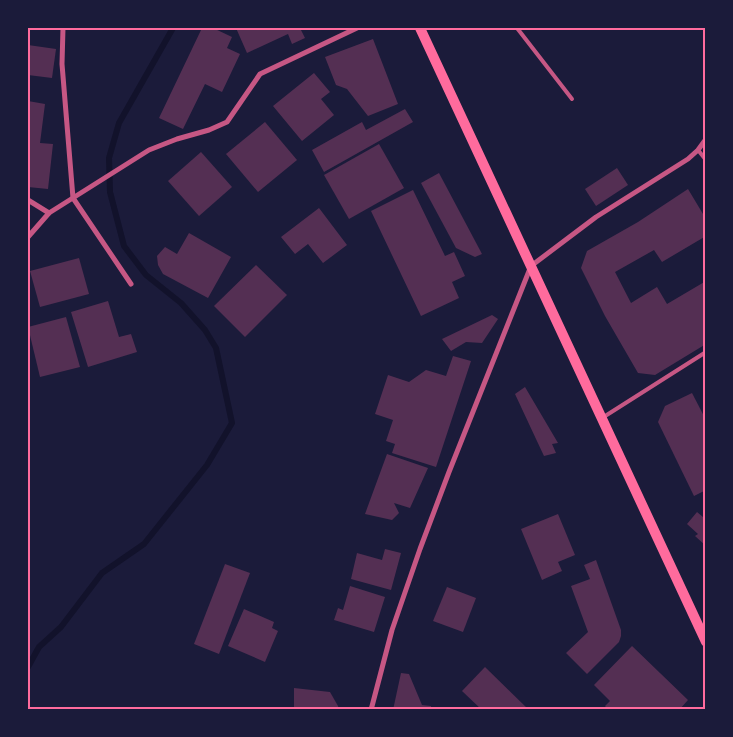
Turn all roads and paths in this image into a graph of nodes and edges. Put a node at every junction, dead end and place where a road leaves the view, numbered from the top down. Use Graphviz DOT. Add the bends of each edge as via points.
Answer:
graph roads {
  1 [pos="64,28"];
  2 [pos="357,28"];
  3 [pos="420,28"];
  4 [pos="517,28"];
  5 [pos="572,99"];
  6 [pos="706,139"];
  7 [pos="698,150"];
  8 [pos="706,160"];
  9 [pos="73,198"];
  10 [pos="28,200"];
  11 [pos="49,213"];
  12 [pos="28,237"];
  13 [pos="531,266"];
  14 [pos="131,284"];
  15 [pos="706,352"];
  16 [pos="602,418"];
  17 [pos="706,642"];
  18 [pos="371,710"];
  1 -- 9 [label="street" via="62,64"];
  2 -- 9 [label="street" via="260,74 227,122 149,150"];
  3 -- 13 [label="main road"];
  4 -- 5 [label="lane"];
  6 -- 7 [label="street"];
  7 -- 8 [label="lane"];
  7 -- 13 [label="street" via="596,217"];
  9 -- 11 [label="street"];
  9 -- 14 [label="street"];
  10 -- 11 [label="street"];
  11 -- 12 [label="street"];
  13 -- 16 [label="main road"];
  13 -- 18 [label="street" via="417,558 392,630"];
  15 -- 16 [label="lane"];
  16 -- 17 [label="main road"];
}
